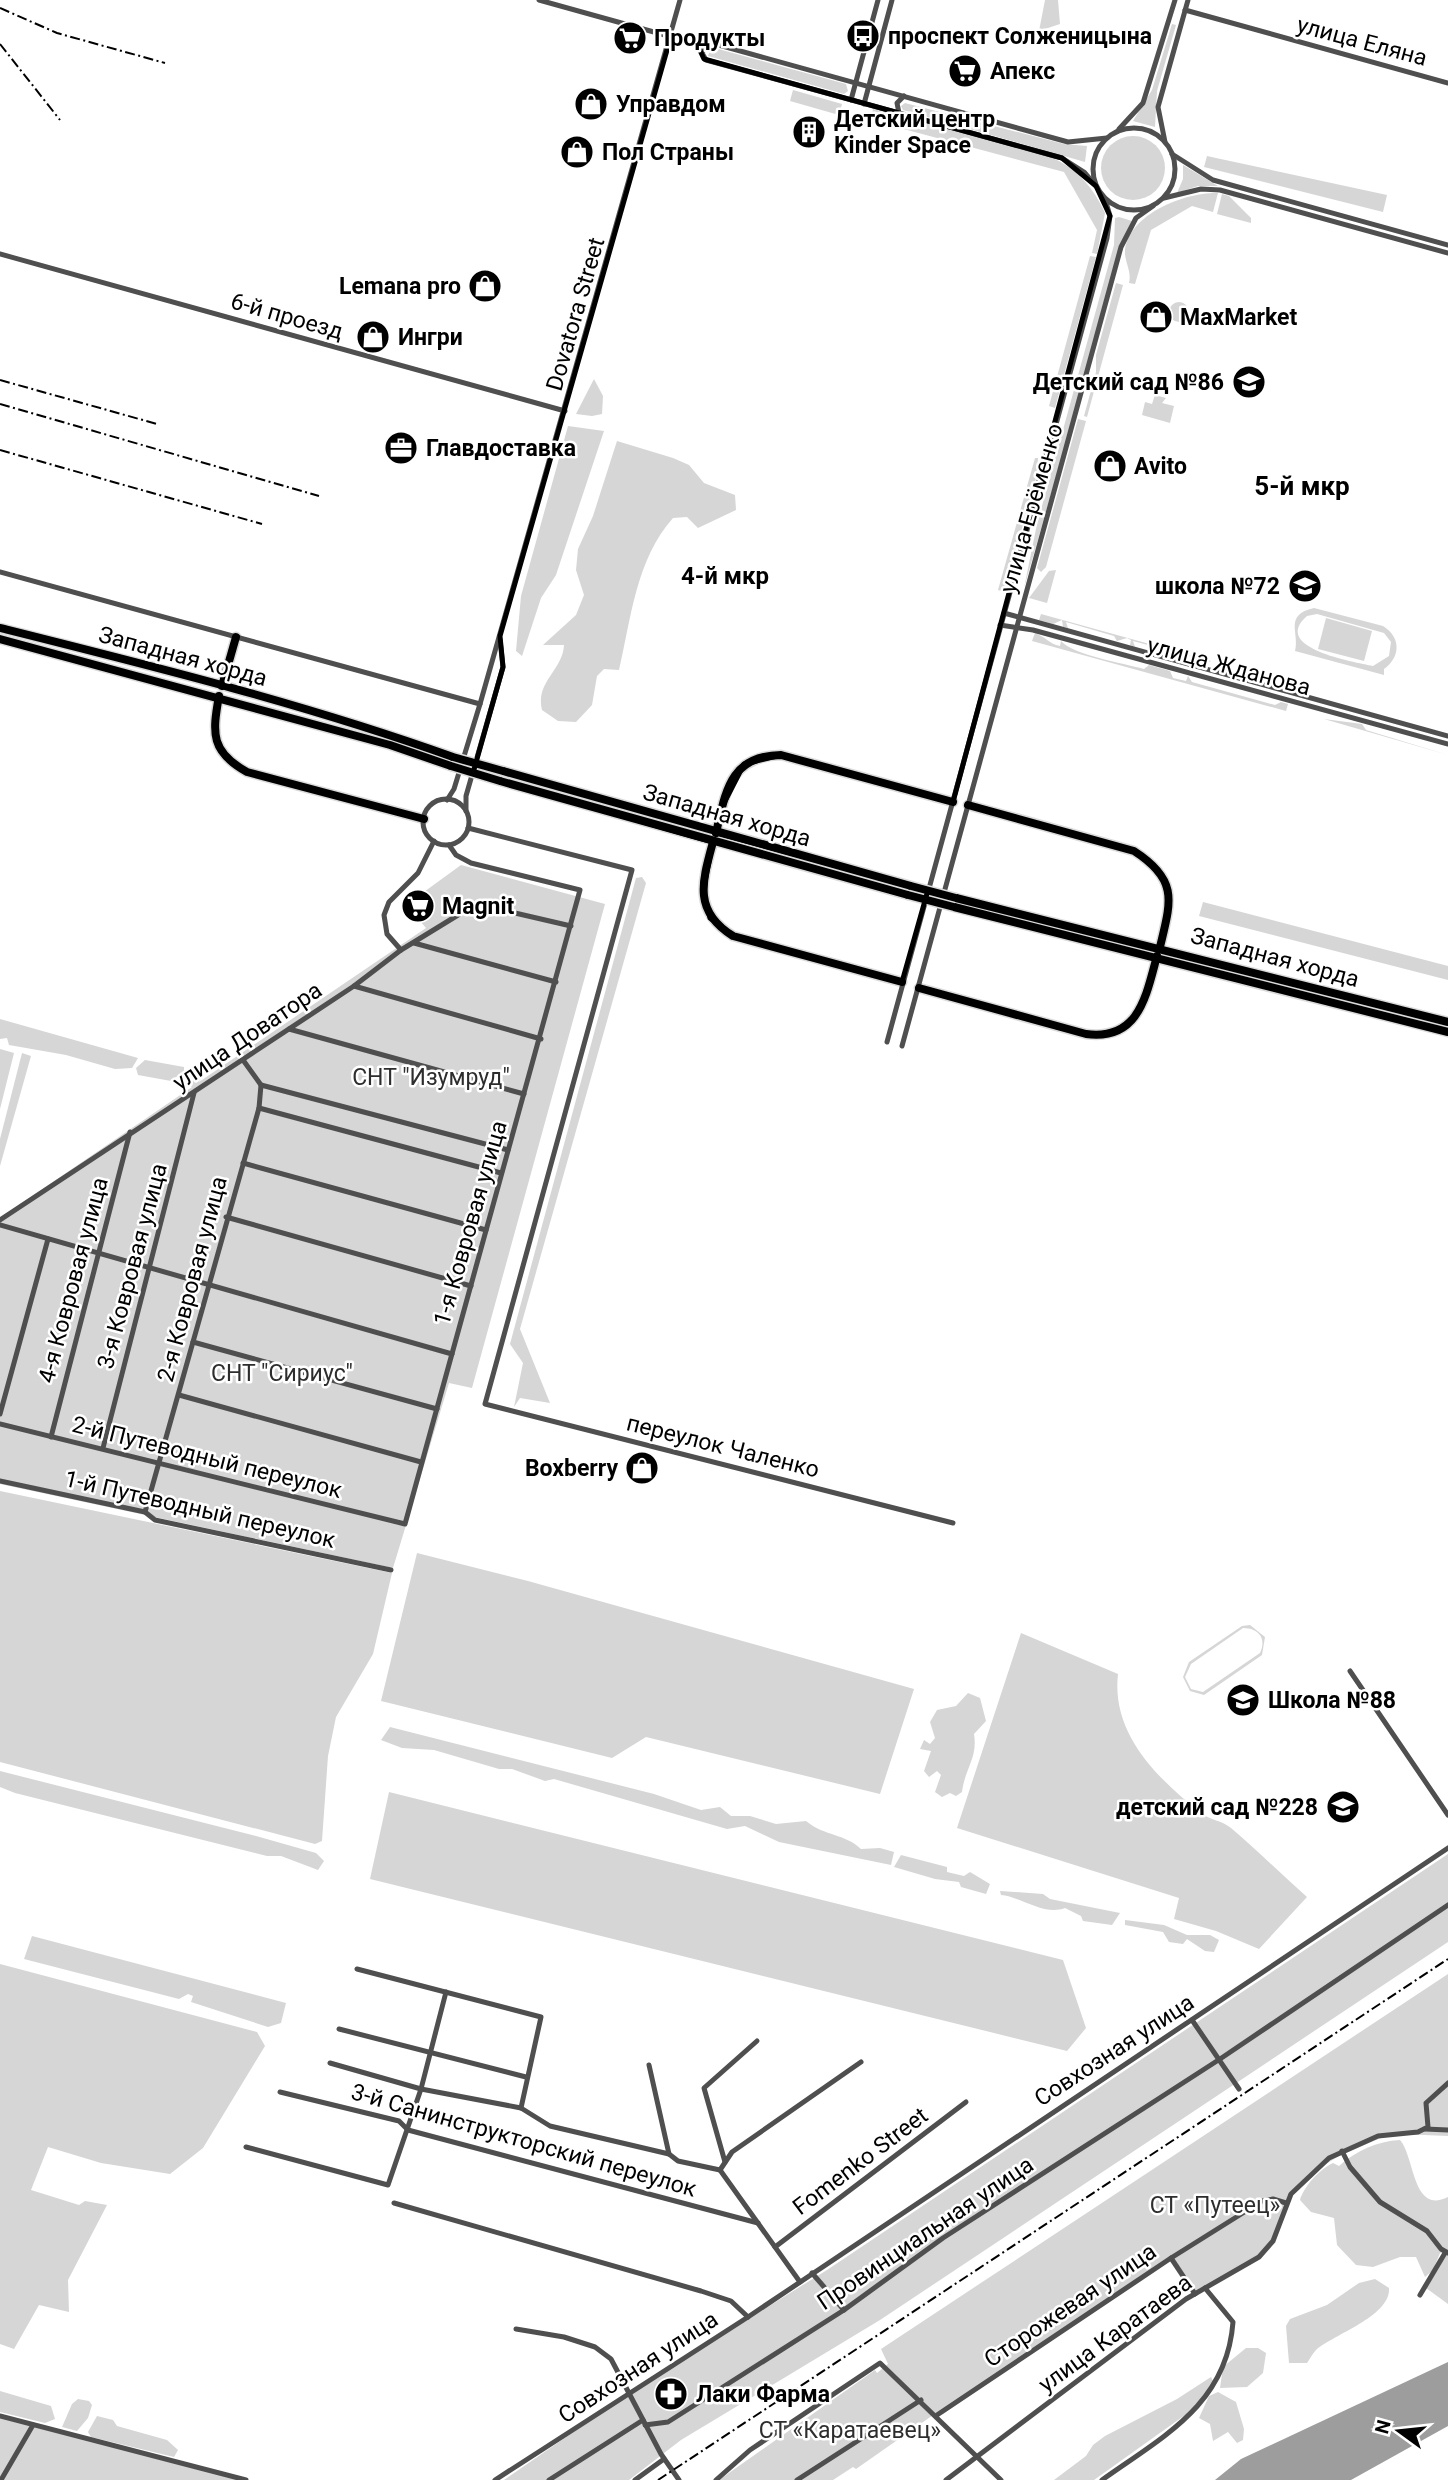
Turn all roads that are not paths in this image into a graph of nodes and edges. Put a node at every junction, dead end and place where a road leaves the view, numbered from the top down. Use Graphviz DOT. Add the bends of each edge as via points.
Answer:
graph roads {
  1 [pos="538,0"];
  2 [pos="680,0"];
  3 [pos="878,0"];
  4 [pos="892,0"];
  5 [pos="1175,0"];
  6 [pos="1188,0"];
  7 [pos="1185,10"];
  8 [pos="1171,15"];
  9 [pos="1183,18"];
  10 [pos="671,36"];
  11 [pos="708,42"];
  12 [pos="866,43"];
  13 [pos="697,44"];
  14 [pos="879,47"];
  15 [pos="704,57"];
  16 [pos="856,82"];
  17 [pos="1448,83"];
  18 [pos="869,86"];
  19 [pos="904,96"];
  20 [pos="851,100"];
  21 [pos="864,104"];
  22 [pos="899,113"];
  23 [pos="1117,131"];
  24 [pos="1107,138"];
  25 [pos="1165,142"];
  26 [pos="1172,154"];
  27 [pos="1096,186"];
  28 [pos="1164,198"];
  29 [pos="1105,199"];
  30 [pos="1153,206"];
  31 [pos="1448,245"];
  32 [pos="1448,253"];
  33 [pos="0,254"];
  34 [pos="565,411"];
  35 [pos="0,572"];
  36 [pos="1012,582"];
  37 [pos="1027,586"];
  38 [pos="1004,612"];
  39 [pos="1018,617"];
  40 [pos="1000,625"];
  41 [pos="1016,627"];
  42 [pos="0,628"];
  43 [pos="500,636"];
  44 [pos="236,637"];
  45 [pos="0,639"];
  46 [pos="222,686"];
  47 [pos="219,696"];
  48 [pos="481,704"];
  49 [pos="1448,736"];
  50 [pos="1448,744"];
  51 [pos="502,776"];
  52 [pos="447,800"];
  53 [pos="953,803"];
  54 [pos="968,806"];
  55 [pos="466,811"];
  56 [pos="424,819"];
  57 [pos="468,828"];
  58 [pos="714,837"];
  59 [pos="434,841"];
  60 [pos="449,845"];
  61 [pos="955,902"];
  62 [pos="571,926"];
  63 [pos="413,943"];
  64 [pos="1160,947"];
  65 [pos="401,950"];
  66 [pos="1157,957"];
  67 [pos="556,982"];
  68 [pos="902,982"];
  69 [pos="354,986"];
  70 [pos="919,988"];
  71 [pos="1448,1022"];
  72 [pos="289,1029"];
  73 [pos="1448,1032"];
  74 [pos="541,1039"];
  75 [pos="887,1042"];
  76 [pos="902,1046"];
  77 [pos="243,1060"];
  78 [pos="261,1085"];
  79 [pos="194,1093"];
  80 [pos="524,1094"];
  81 [pos="259,1108"];
  82 [pos="130,1132"];
  83 [pos="508,1150"];
  84 [pos="243,1163"];
  85 [pos="501,1173"];
  86 [pos="226,1217"];
  87 [pos="0,1223"];
  88 [pos="486,1230"];
  89 [pos="48,1239"];
  90 [pos="98,1253"];
  91 [pos="151,1268"];
  92 [pos="209,1284"];
  93 [pos="471,1286"];
  94 [pos="193,1342"];
  95 [pos="452,1353"];
  96 [pos="179,1395"];
  97 [pos="437,1409"];
  98 [pos="0,1414"];
  99 [pos="0,1424"];
  100 [pos="51,1437"];
  101 [pos="103,1448"];
  102 [pos="159,1462"];
  103 [pos="421,1462"];
  104 [pos="0,1481"];
  105 [pos="145,1511"];
  106 [pos="953,1523"];
  107 [pos="405,1524"];
  108 [pos="391,1570"];
  109 [pos="1350,1671"];
  110 [pos="1448,1815"];
  111 [pos="1448,1848"];
  112 [pos="1448,1905"];
  113 [pos="357,1969"];
  114 [pos="446,1992"];
  115 [pos="1192,2020"];
  116 [pos="339,2029"];
  117 [pos="757,2041"];
  118 [pos="431,2053"];
  119 [pos="1220,2059"];
  120 [pos="861,2062"];
  121 [pos="330,2063"];
  122 [pos="649,2065"];
  123 [pos="526,2077"];
  124 [pos="1448,2083"];
  125 [pos="421,2089"];
  126 [pos="1239,2089"];
  127 [pos="280,2092"];
  128 [pos="966,2102"];
  129 [pos="521,2108"];
  130 [pos="1424,2129"];
  131 [pos="408,2130"];
  132 [pos="1448,2130"];
  133 [pos="246,2147"];
  134 [pos="1342,2151"];
  135 [pos="669,2154"];
  136 [pos="725,2162"];
  137 [pos="720,2170"];
  138 [pos="394,2203"];
  139 [pos="1286,2203"];
  140 [pos="758,2223"];
  141 [pos="775,2247"];
  142 [pos="1446,2253"];
  143 [pos="1171,2258"];
  144 [pos="812,2273"];
  145 [pos="800,2282"];
  146 [pos="1205,2288"];
  147 [pos="1195,2294"];
  148 [pos="1420,2294"];
  149 [pos="844,2310"];
  150 [pos="748,2317"];
  151 [pos="516,2329"];
  152 [pos="629,2393"];
  153 [pos="921,2400"];
  154 [pos="937,2415"];
  155 [pos="0,2416"];
  156 [pos="644,2423"];
  157 [pos="33,2425"];
  158 [pos="978,2458"];
  159 [pos="664,2459"];
  160 [pos="1,2480"];
  161 [pos="246,2480"];
  162 [pos="495,2480"];
  163 [pos="549,2480"];
  164 [pos="635,2480"];
  165 [pos="679,2480"];
  166 [pos="716,2480"];
  167 [pos="797,2480"];
  168 [pos="946,2480"];
  169 [pos="1001,2480"];
  170 [pos="1102,2480"];
  1 -- 10 [label="street"];
  2 -- 10 [label="street, Dovatora Street"];
  3 -- 12 [label="street"];
  4 -- 14 [label="street"];
  5 -- 8 [label="street"];
  6 -- 7 [label="street"];
  7 -- 9 [label="street"];
  7 -- 17 [label="street, улица Еляна"];
  8 -- 9 [label="street"];
  8 -- 23 [label="street" via="1143,103"];
  9 -- 25 [label="street" via="1158,107"];
  10 -- 13 [label="street"];
  10 -- 34 [label="street, Dovatora Street"];
  11 -- 13 [label="street"];
  11 -- 15 [label="street"];
  11 -- 16 [label="street"];
  12 -- 14 [label="street" via="872,49"];
  12 -- 16 [label="street"];
  13 -- 15 [label="street"];
  14 -- 18 [label="street"];
  15 -- 20 [label="street"];
  16 -- 18 [label="street"];
  16 -- 20 [label="street"];
  18 -- 19 [label="street"];
  18 -- 21 [label="street"];
  19 -- 22 [label="street" via="897,103"];
  19 -- 24 [label="street" via="1068,142"];
  20 -- 21 [label="street"];
  21 -- 22 [label="street"];
  22 -- 27 [label="street" via="1062,158"];
  23 -- 24 [label="street"];
  23 -- 25 [label="street" via="1148,130"];
  24 -- 27 [label="street" via="1095,155"];
  25 -- 26 [label="street"];
  26 -- 28 [label="street" via="1173,182"];
  26 -- 31 [label="street" via="1222,183"];
  27 -- 29 [label="street"];
  28 -- 30 [label="street"];
  28 -- 32 [label="street" via="1220,190"];
  29 -- 30 [label="street" via="1124,209"];
  29 -- 36 [label="street, улица Ерёменко" via="1109,231"];
  30 -- 37 [label="street, улица Ерёменко" via="1136,218 1121,247"];
  33 -- 34 [label="street, 6-й проезд"];
  34 -- 43 [label="street, Dovatora Street"];
  35 -- 44 [label="street"];
  36 -- 37 [label="street"];
  36 -- 38 [label="street, улица Ерёменко"];
  37 -- 39 [label="street, улица Ерёменко"];
  38 -- 39 [label="street, улица Жданова"];
  38 -- 40 [label="street, улица Ерёменко"];
  39 -- 41 [label="street, улица Ерёменко"];
  39 -- 49 [label="street, улица Жданова"];
  40 -- 41 [label="street, улица Жданова"];
  40 -- 53 [label="street, улица Ерёменко"];
  41 -- 50 [label="street, улица Жданова"];
  41 -- 54 [label="street, улица Ерёменко"];
  42 -- 46 [label="highway, Западная хорда"];
  43 -- 48 [label="street, Dovatora Street"];
  43 -- 55 [label="street, Dovatora Street" via="503,667 466,796"];
  44 -- 46 [label="highway"];
  44 -- 48 [label="street"];
  45 -- 47 [label="highway, Западная хорда"];
  46 -- 51 [label="highway, Западная хорда, bridge" via="393,735"];
  47 -- 51 [label="highway, Западная хорда, bridge" via="451,766"];
  47 -- 56 [label="highway" via="215,736 235,765"];
  48 -- 52 [label="street, Dovatora Street"];
  51 -- 58 [label="highway, Западная хорда"];
  52 -- 55 [label="street"];
  52 -- 56 [label="street" via="430,806"];
  53 -- 58 [label="highway" via="768,755 744,764 734,774"];
  53 -- 68 [label="street, улица Ерёменко"];
  54 -- 64 [label="highway" via="1134,851 1149,860 1161,871 1170,904"];
  54 -- 70 [label="street, улица Ерёменко"];
  55 -- 57 [label="street"];
  56 -- 59 [label="street" via="426,833"];
  57 -- 60 [label="street" via="460,841"];
  57 -- 106 [label="street, переулок Чаленко" via="632,870 485,1404"];
  58 -- 61 [label="highway, Западная хорда, bridge"];
  58 -- 68 [label="highway" via="703,891 705,907 717,926 733,936"];
  59 -- 60 [label="street"];
  59 -- 65 [label="street" via="412,881 397,892 384,915 387,934"];
  60 -- 62 [label="street, 1-я Ковровая улица" via="471,863 580,890"];
  61 -- 64 [label="highway, Западная хорда"];
  61 -- 66 [label="highway, Западная хорда"];
  62 -- 63 [label="street, улица Доватора" via="475,904"];
  62 -- 67 [label="street, 1-я Ковровая улица"];
  63 -- 65 [label="street, улица Доватора"];
  63 -- 67 [label="street"];
  64 -- 71 [label="highway, Западная хорда"];
  65 -- 69 [label="street, улица Доватора"];
  66 -- 70 [label="highway" via="1135,1019 1109,1034 1086,1034"];
  66 -- 73 [label="highway, Западная хорда"];
  67 -- 74 [label="street, 1-я Ковровая улица"];
  68 -- 75 [label="street, улица Ерёменко"];
  69 -- 72 [label="street, улица Доватора"];
  69 -- 74 [label="street"];
  70 -- 76 [label="street, улица Ерёменко"];
  72 -- 77 [label="street, улица Доватора"];
  72 -- 80 [label="street"];
  74 -- 80 [label="street, 1-я Ковровая улица"];
  77 -- 78 [label="street"];
  77 -- 79 [label="street, улица Доватора"];
  78 -- 81 [label="street, 2-я Ковровая улица"];
  78 -- 83 [label="street"];
  79 -- 82 [label="street, улица Доватора"];
  79 -- 91 [label="street, 3-я Ковровая улица"];
  80 -- 83 [label="street, 1-я Ковровая улица"];
  81 -- 84 [label="street, 2-я Ковровая улица"];
  81 -- 85 [label="street"];
  82 -- 87 [label="street, улица Доватора"];
  82 -- 90 [label="street, 4-я Ковровая улица"];
  83 -- 85 [label="street, 1-я Ковровая улица"];
  84 -- 86 [label="street, 2-я Ковровая улица"];
  84 -- 88 [label="street"];
  85 -- 88 [label="street, 1-я Ковровая улица"];
  86 -- 92 [label="street, 2-я Ковровая улица"];
  86 -- 93 [label="street"];
  87 -- 89 [label="street"];
  88 -- 93 [label="street, 1-я Ковровая улица"];
  89 -- 90 [label="street"];
  89 -- 98 [label="street"];
  90 -- 91 [label="street"];
  90 -- 100 [label="street, 4-я Ковровая улица"];
  91 -- 92 [label="street"];
  91 -- 101 [label="street, 3-я Ковровая улица"];
  92 -- 94 [label="street, 2-я Ковровая улица"];
  92 -- 95 [label="street"];
  93 -- 95 [label="street, 1-я Ковровая улица"];
  94 -- 96 [label="street, 2-я Ковровая улица"];
  94 -- 97 [label="street"];
  95 -- 97 [label="street, 1-я Ковровая улица"];
  96 -- 102 [label="street, 2-я Ковровая улица"];
  96 -- 103 [label="street"];
  97 -- 103 [label="street, 1-я Ковровая улица"];
  99 -- 100 [label="street, 2-й Путеводный переулок"];
  100 -- 101 [label="street, 2-й Путеводный переулок"];
  101 -- 102 [label="street, 2-й Путеводный переулок"];
  102 -- 105 [label="street, 2-я Ковровая улица"];
  102 -- 107 [label="street, 2-й Путеводный переулок"];
  103 -- 107 [label="street, 1-я Ковровая улица"];
  104 -- 105 [label="street, 1-й Путеводный переулок"];
  105 -- 108 [label="street, 1-й Путеводный переулок" via="155,1520"];
  109 -- 110 [label="street"];
  111 -- 115 [label="street, Совхозная улица"];
  112 -- 119 [label="street, Провинциальная улица"];
  113 -- 114 [label="street"];
  114 -- 118 [label="street"];
  114 -- 123 [label="street" via="541,2017"];
  115 -- 119 [label="street"];
  115 -- 144 [label="street, Совхозная улица"];
  116 -- 118 [label="street"];
  117 -- 136 [label="street" via="704,2088"];
  118 -- 123 [label="street"];
  118 -- 125 [label="street"];
  119 -- 126 [label="street"];
  119 -- 149 [label="street, Провинциальная улица" via="943,2238"];
  120 -- 136 [label="street" via="732,2152"];
  121 -- 125 [label="street"];
  122 -- 135 [label="street"];
  123 -- 129 [label="street"];
  124 -- 130 [label="street" via="1426,2102 1429,2123"];
  125 -- 129 [label="street"];
  125 -- 131 [label="street"];
  127 -- 131 [label="street, 3-й Санинструкторский переулок" via="399,2121"];
  128 -- 141 [label="street, Fomenko Street"];
  129 -- 135 [label="street" via="551,2126"];
  130 -- 132 [label="street"];
  130 -- 134 [label="street" via="1378,2136"];
  131 -- 133 [label="street" via="388,2185"];
  131 -- 140 [label="street, 3-й Санинструкторский переулок"];
  134 -- 139 [label="street" via="1320,2165"];
  134 -- 142 [label="street" via="1380,2202 1427,2231"];
  135 -- 137 [label="street" via="678,2161"];
  136 -- 137 [label="street"];
  137 -- 140 [label="street"];
  138 -- 150 [label="street" via="701,2291 731,2301"];
  139 -- 143 [label="street, Сторожевая улица" via="1262,2202"];
  139 -- 146 [label="street, улица Каратаева" via="1273,2241 1259,2257"];
  140 -- 141 [label="street"];
  141 -- 145 [label="street"];
  142 -- 148 [label="street"];
  143 -- 147 [label="street"];
  143 -- 154 [label="street, Сторожевая улица"];
  144 -- 145 [label="street, Совхозная улица"];
  144 -- 149 [label="street"];
  145 -- 150 [label="street, Совхозная улица"];
  146 -- 147 [label="street, улица Каратаева"];
  146 -- 170 [label="street" via="1233,2322 1226,2358 1214,2385 1195,2412"];
  147 -- 158 [label="street, улица Каратаева"];
  149 -- 156 [label="street, Провинциальная улица" via="668,2422"];
  150 -- 152 [label="street, Совхозная улица"];
  151 -- 152 [label="street" via="595,2347 611,2359"];
  152 -- 156 [label="street"];
  152 -- 162 [label="street, Совхозная улица"];
  153 -- 154 [label="street"];
  153 -- 166 [label="street" via="880,2363 750,2450"];
  153 -- 167 [label="street"];
  154 -- 158 [label="street"];
  155 -- 157 [label="street"];
  156 -- 159 [label="street"];
  156 -- 163 [label="street, Провинциальная улица"];
  157 -- 160 [label="street"];
  157 -- 161 [label="street"];
  158 -- 168 [label="street, улица Каратаева"];
  158 -- 169 [label="street"];
  159 -- 164 [label="street"];
  159 -- 165 [label="street"];
}
